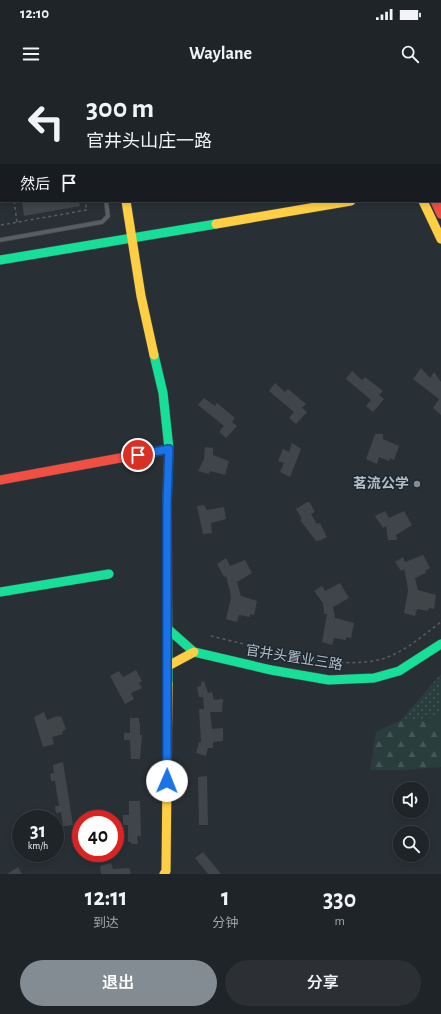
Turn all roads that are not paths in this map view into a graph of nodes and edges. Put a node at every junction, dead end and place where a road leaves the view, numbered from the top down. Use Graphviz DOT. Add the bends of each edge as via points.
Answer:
graph roads {
  1 [pos="106,202"];
  2 [pos="126,202"];
  3 [pos="345,202"];
  4 [pos="423,202"];
  5 [pos="435,202"];
  6 [pos="441,214"];
  7 [pos="132,238"];
  8 [pos="441,239"];
  9 [pos="0,240"];
  10 [pos="0,260"];
  11 [pos="169,449"];
  12 [pos="0,480"];
  13 [pos="108,574"];
  14 [pos="0,592"];
  15 [pos="168,629"];
  16 [pos="441,644"];
  17 [pos="194,652"];
  18 [pos="168,666"];
  19 [pos="164,874"];
  1 -- 9 [label="lane" via="108,216 102,222"];
  2 -- 7 [label="street"];
  3 -- 7 [label="street"];
  4 -- 8 [label="street"];
  5 -- 6 [label="street"];
  7 -- 10 [label="street"];
  7 -- 11 [label="street" via="166,407"];
  11 -- 12 [label="street"];
  11 -- 15 [label="street"];
  13 -- 14 [label="street"];
  15 -- 17 [label="street, 官井头置业三路"];
  15 -- 18 [label="street"];
  16 -- 17 [label="street, 官井头置业三路" via="399,671 374,678 344,680 296,675"];
  17 -- 18 [label="street"];
  18 -- 19 [label="street"];
}
